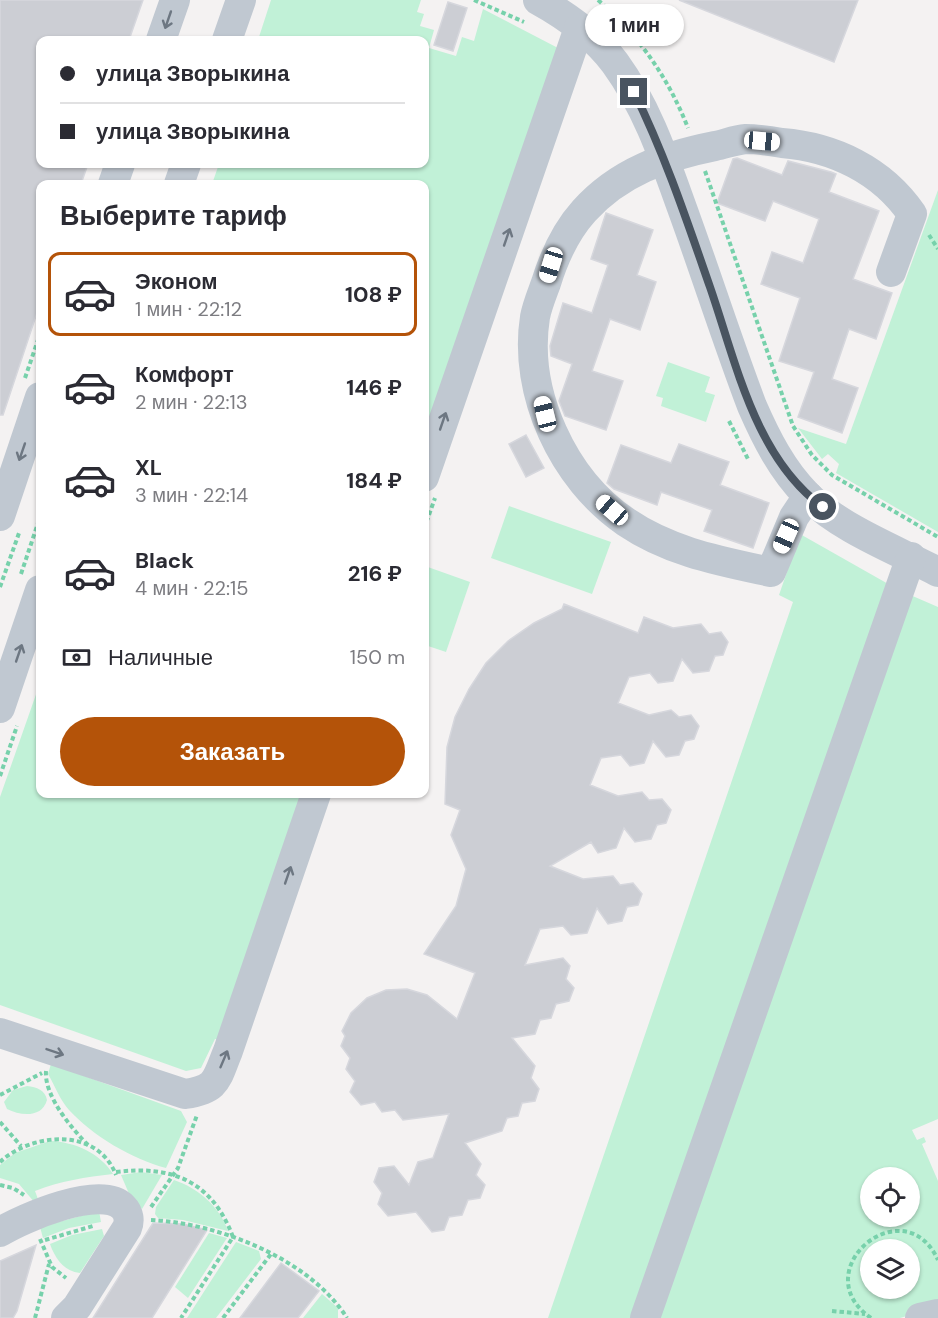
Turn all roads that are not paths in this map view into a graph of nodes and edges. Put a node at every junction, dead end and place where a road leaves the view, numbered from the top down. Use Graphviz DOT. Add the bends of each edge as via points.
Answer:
graph roads {
  1 [pos="175,0"];
  2 [pos="241,0"];
  3 [pos="538,0"];
  4 [pos="579,28"];
  5 [pos="162,36"];
  6 [pos="228,36"];
  7 [pos="664,158"];
  8 [pos="891,272"];
  9 [pos="36,409"];
  10 [pos="429,463"];
  11 [pos="808,496"];
  12 [pos="0,516"];
  13 [pos="910,557"];
  14 [pos="938,572"];
  15 [pos="36,602"];
  16 [pos="0,708"];
  17 [pos="315,798"];
  18 [pos="0,1033"];
  19 [pos="0,1232"];
  20 [pos="938,1314"];
  21 [pos="66,1318"];
  22 [pos="645,1318"];
  23 [pos="920,1318"];
  1 -- 5 [label="street, one-way"];
  2 -- 6 [label="street"];
  3 -- 4 [label="street"];
  4 -- 7 [label="street" via="614,63 634,92"];
  10 -- 4 [label="street, one-way"];
  7 -- 8 [label="street" via="745,139 831,152 860,165 885,183 912,214"];
  7 -- 11 [label="street" via="766,440"];
  7 -- 11 [label="street" via="629,174 600,195 577,220 551,265 535,316 533,351 545,414 556,440 577,474 626,522 664,544 771,572 794,517"];
  9 -- 12 [label="street, one-way"];
  11 -- 13 [label="street"];
  13 -- 14 [label="street"];
  13 -- 22 [label="street"];
  16 -- 15 [label="street, one-way"];
  18 -- 17 [label="street, one-way" via="185,1095 205,1091 214,1082 228,1051"];
  19 -- 21 [label="street" via="35,1234 74,1203 105,1200 121,1205 136,1220"];
  20 -- 23 [label="street"];
}
